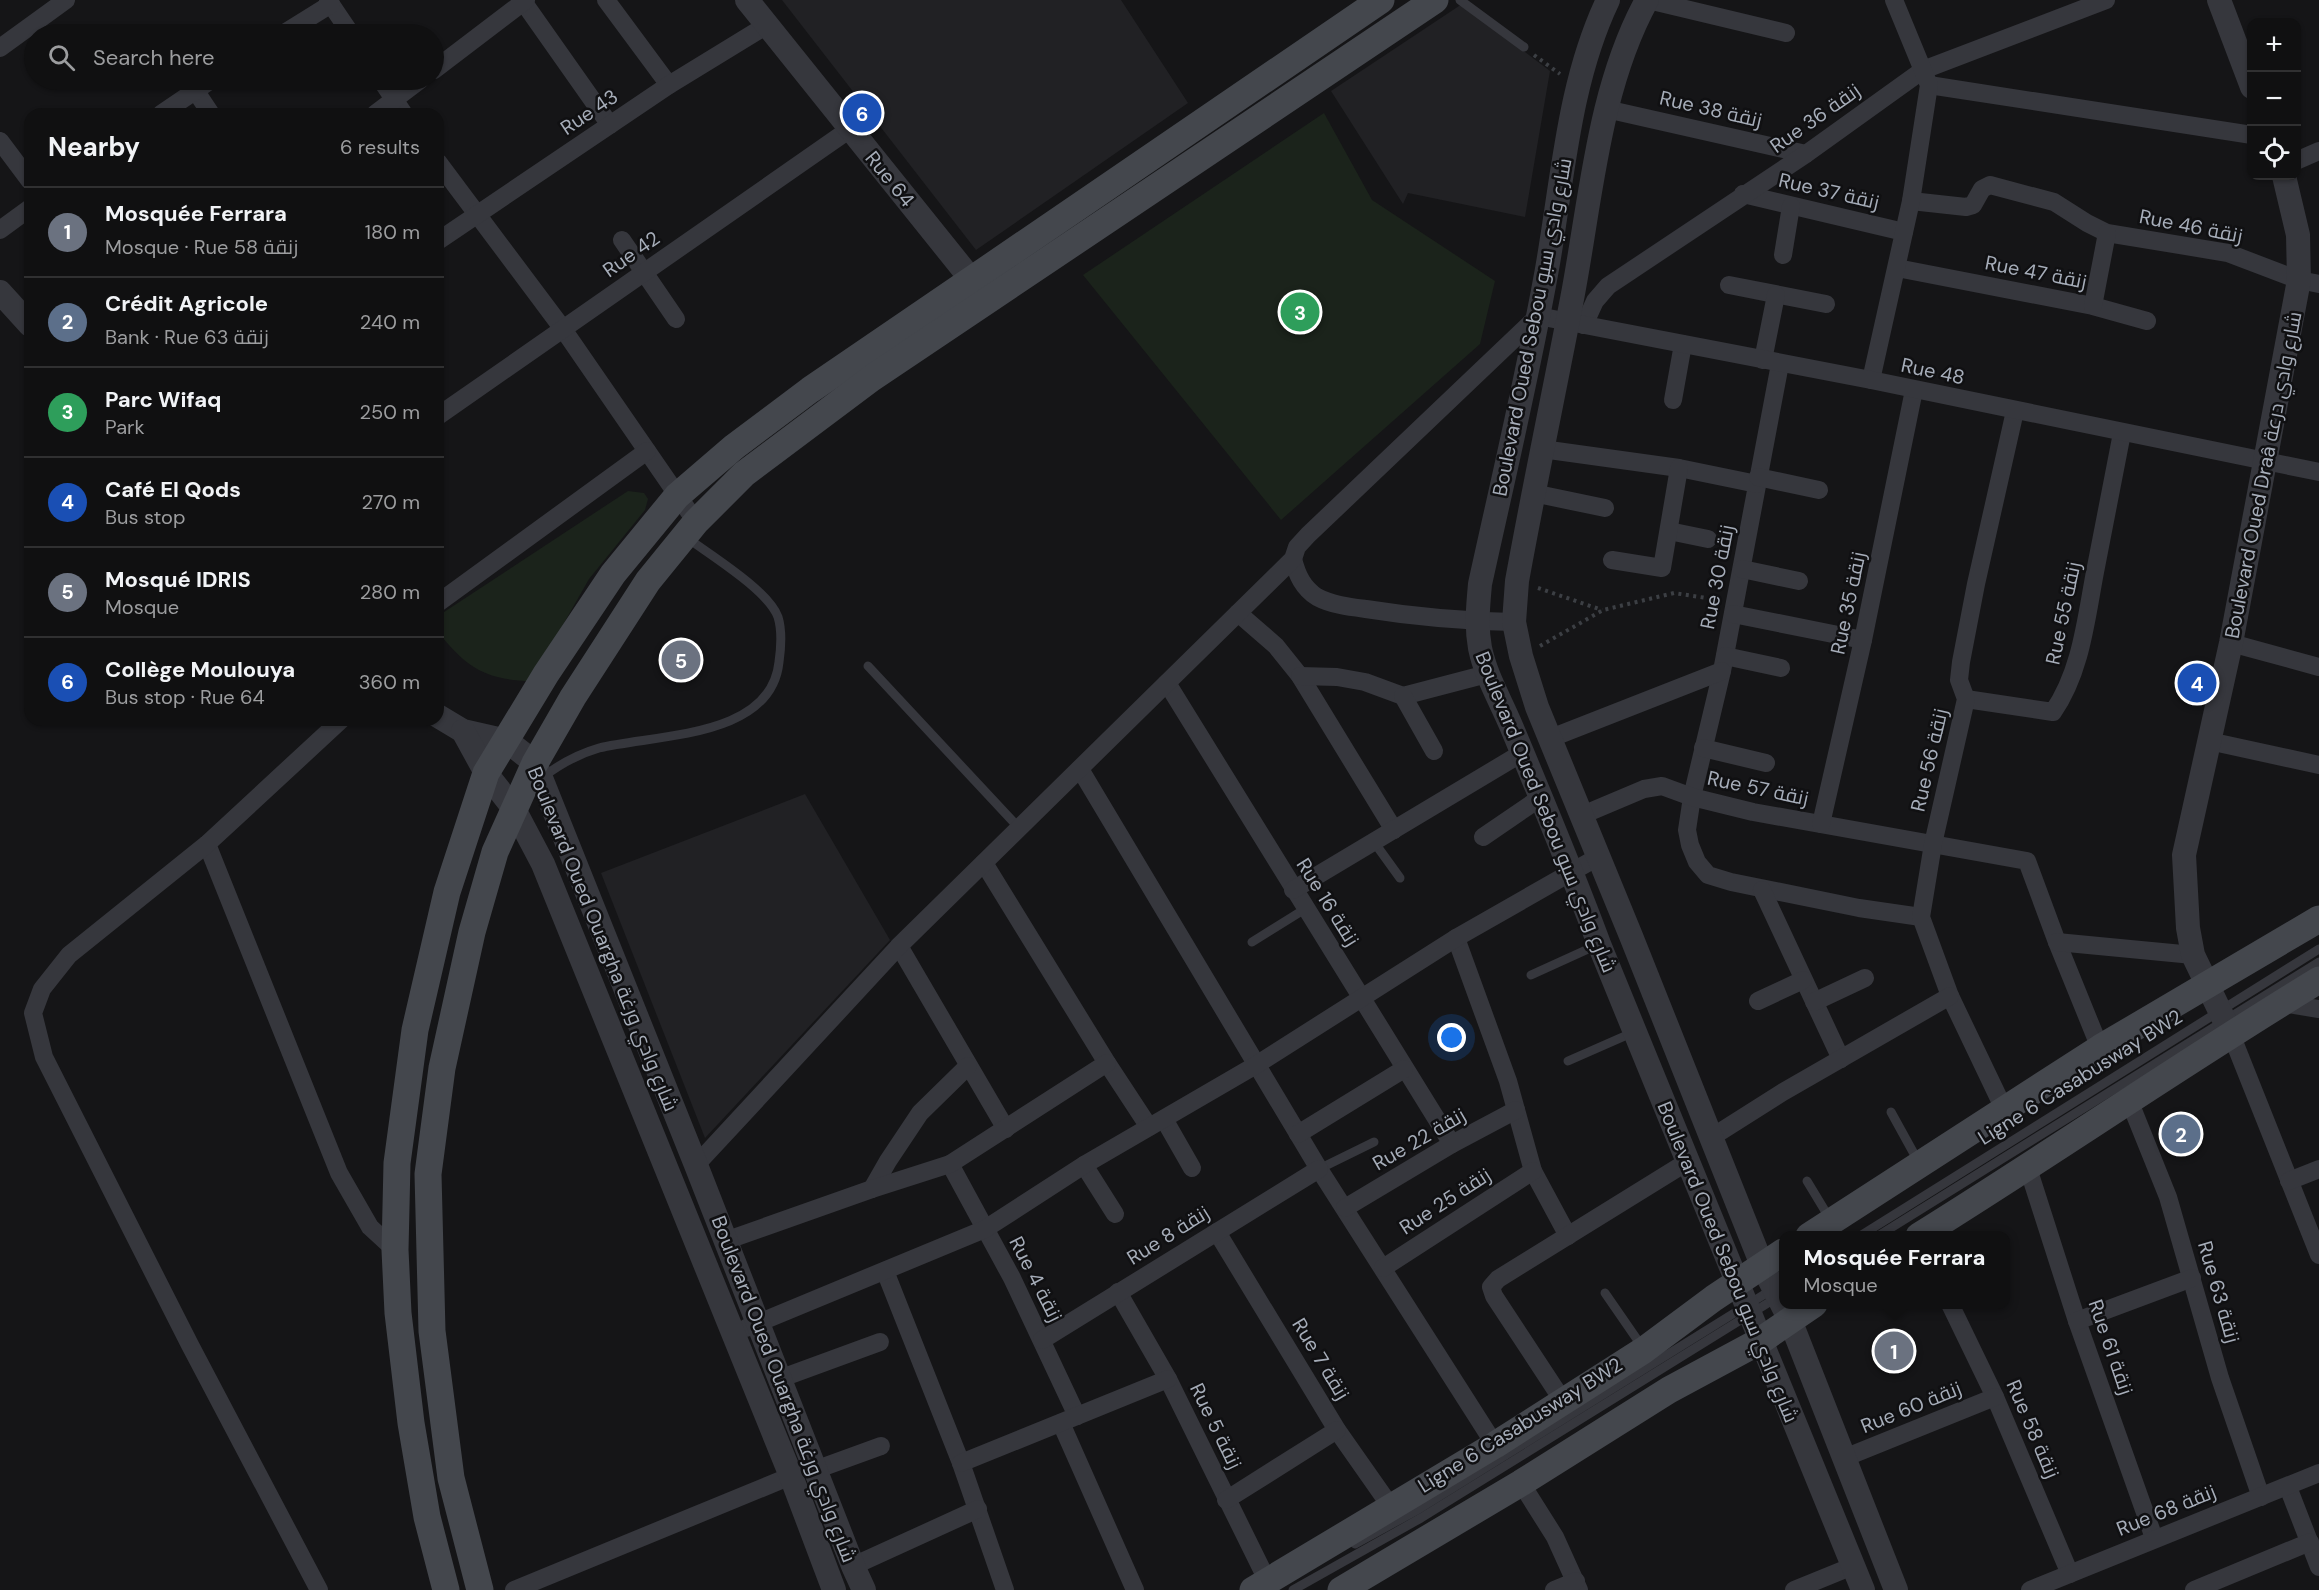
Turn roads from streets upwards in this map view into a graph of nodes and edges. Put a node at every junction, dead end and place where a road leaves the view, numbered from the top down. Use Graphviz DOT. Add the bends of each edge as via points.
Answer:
graph roads {
  1 [pos="66,0"];
  2 [pos="606,0"];
  3 [pos="747,0"];
  4 [pos="1381,0"];
  5 [pos="1435,0"];
  6 [pos="1608,0"];
  7 [pos="1648,0"];
  8 [pos="1894,0"];
  9 [pos="2106,0"];
  10 [pos="2219,0"];
  11 [pos="524,1"];
  12 [pos="330,2"];
  13 [pos="33,24"];
  14 [pos="298,24"];
  15 [pos="344,24"];
  16 [pos="767,25"];
  17 [pos="24,31"];
  18 [pos="1786,33"];
  19 [pos="1321,41"];
  20 [pos="0,48"];
  21 [pos="444,62"];
  22 [pos="1338,66"];
  23 [pos="2247,74"];
  24 [pos="1926,77"];
  25 [pos="669,85"];
  26 [pos="195,90"];
  27 [pos="388,90"];
  28 [pos="412,90"];
  29 [pos="399,107"];
  30 [pos="170,108"];
  31 [pos="207,108"];
  32 [pos="1606,109"];
  33 [pos="610,125"];
  34 [pos="850,129"];
  35 [pos="2247,134"];
  36 [pos="0,141"];
  37 [pos="2319,151"];
  38 [pos="1806,154"];
  39 [pos="2301,159"];
  40 [pos="444,170"];
  41 [pos="24,173"];
  42 [pos="2285,180"];
  43 [pos="1743,194"];
  44 [pos="1911,201"];
  45 [pos="1791,206"];
  46 [pos="24,212"];
  47 [pos="477,216"];
  48 [pos="0,230"];
  49 [pos="1904,232"];
  50 [pos="2107,233"];
  51 [pos="444,237"];
  52 [pos="622,240"];
  53 [pos="1783,255"];
  54 [pos="1897,267"];
  55 [pos="643,272"];
  56 [pos="971,280"];
  57 [pos="2309,282"];
  58 [pos="1729,285"];
  59 [pos="0,292"];
  60 [pos="1776,295"];
  61 [pos="988,300"];
  62 [pos="1826,304"];
  63 [pos="2092,306"];
  64 [pos="1538,316"];
  65 [pos="24,319"];
  66 [pos="676,319"];
  67 [pos="2147,321"];
  68 [pos="1575,324"];
  69 [pos="563,329"];
  70 [pos="1683,344"];
  71 [pos="1771,362"];
  72 [pos="1871,380"];
  73 [pos="1914,390"];
  74 [pos="1673,400"];
  75 [pos="2015,411"];
  76 [pos="444,412"];
  77 [pos="2122,433"];
  78 [pos="1542,449"];
  79 [pos="647,451"];
  80 [pos="2266,460"];
  81 [pos="1680,468"];
  82 [pos="2319,472"];
  83 [pos="1757,481"];
  84 [pos="1819,490"];
  85 [pos="1533,493"];
  86 [pos="677,496"];
  87 [pos="1605,508"];
  88 [pos="691,529"];
  89 [pos="1669,531"];
  90 [pos="1708,539"];
  91 [pos="1293,559"];
  92 [pos="1612,560"];
  93 [pos="1742,569"];
  94 [pos="1799,581"];
  95 [pos="444,599"];
  96 [pos="1734,608"];
  97 [pos="1238,613"];
  98 [pos="1476,621"];
  99 [pos="1514,622"];
  100 [pos="1863,640"];
  101 [pos="2231,643"];
  102 [pos="1724,664"];
  103 [pos="2319,667"];
  104 [pos="1781,668"];
  105 [pos="1487,674"];
  106 [pos="1300,676"];
  107 [pos="1167,683"];
  108 [pos="1403,696"];
  109 [pos="1966,699"];
  110 [pos="444,720"];
  111 [pos="335,726"];
  112 [pos="463,731"];
  113 [pos="1551,738"];
  114 [pos="507,741"];
  115 [pos="2209,741"];
  116 [pos="1703,748"];
  117 [pos="1434,751"];
  118 [pos="1522,753"];
  119 [pos="1766,763"];
  120 [pos="2319,765"];
  121 [pos="1080,769"];
  122 [pos="538,771"];
  123 [pos="486,773"];
  124 [pos="1692,797"];
  125 [pos="1540,798"];
  126 [pos="514,809"];
  127 [pos="1581,816"];
  128 [pos="1821,824"];
  129 [pos="1394,830"];
  130 [pos="1484,837"];
  131 [pos="207,844"];
  132 [pos="1933,844"];
  133 [pos="1598,857"];
  134 [pos="984,863"];
  135 [pos="1572,870"];
  136 [pos="1293,890"];
  137 [pos="1762,890"];
  138 [pos="1921,916"];
  139 [pos="2319,919"];
  140 [pos="1456,938"];
  141 [pos="2057,942"];
  142 [pos="898,946"];
  143 [pos="2193,955"];
  144 [pos="1865,978"];
  145 [pos="1803,980"];
  146 [pos="2319,980"];
  147 [pos="2207,984"];
  148 [pos="1950,996"];
  149 [pos="1362,997"];
  150 [pos="1758,1001"];
  151 [pos="1814,1002"];
  152 [pos="2282,1003"];
  153 [pos="2319,1009"];
  154 [pos="2225,1022"];
  155 [pos="2100,1048"];
  156 [pos="1841,1059"];
  157 [pos="1107,1063"];
  158 [pos="1256,1065"];
  159 [pos="968,1066"];
  160 [pos="1404,1069"];
  161 [pos="2129,1100"];
  162 [pos="2004,1109"];
  163 [pos="1516,1110"];
  164 [pos="1157,1123"];
  165 [pos="1006,1129"];
  166 [pos="1298,1134"];
  167 [pos="1712,1137"];
  168 [pos="1452,1144"];
  169 [pos="1687,1162"];
  170 [pos="950,1164"];
  171 [pos="696,1165"];
  172 [pos="1084,1165"];
  173 [pos="1192,1168"];
  174 [pos="2028,1168"];
  175 [pos="1319,1169"];
  176 [pos="2319,1169"];
  177 [pos="1533,1172"];
  178 [pos="2289,1181"];
  179 [pos="872,1189"];
  180 [pos="1345,1208"];
  181 [pos="1115,1214"];
  182 [pos="985,1229"];
  183 [pos="1817,1231"];
  184 [pos="1927,1231"];
  185 [pos="1217,1232"];
  186 [pos="1568,1236"];
  187 [pos="725,1241"];
  188 [pos="395,1250"];
  189 [pos="2319,1255"];
  190 [pos="1773,1258"];
  191 [pos="1383,1268"];
  192 [pos="885,1271"];
  193 [pos="2192,1278"];
  194 [pos="1779,1284"];
  195 [pos="1118,1292"];
  196 [pos="1744,1301"];
  197 [pos="1779,1303"];
  198 [pos="1787,1309"];
  199 [pos="1952,1309"];
  200 [pos="2077,1321"];
  201 [pos="758,1323"];
  202 [pos="733,1334"];
  203 [pos="1042,1340"];
  204 [pos="1760,1341"];
  205 [pos="880,1342"];
  206 [pos="779,1379"];
  207 [pos="1168,1379"];
  208 [pos="1995,1397"];
  209 [pos="1563,1401"];
  210 [pos="1069,1419"];
  211 [pos="1337,1430"];
  212 [pos="1495,1445"];
  213 [pos="881,1446"];
  214 [pos="1844,1458"];
  215 [pos="961,1463"];
  216 [pos="815,1470"];
  217 [pos="2319,1473"];
  218 [pos="791,1476"];
  219 [pos="1521,1483"];
  220 [pos="2288,1487"];
  221 [pos="2261,1497"];
  222 [pos="1226,1500"];
  223 [pos="1391,1507"];
  224 [pos="978,1509"];
  225 [pos="2154,1539"];
  226 [pos="2310,1542"];
  227 [pos="853,1566"];
  228 [pos="1853,1566"];
  229 [pos="2319,1567"];
  230 [pos="2070,1574"];
  231 [pos="1577,1586"];
  232 [pos="1264,1587"];
  233 [pos="319,1590"];
  234 [pos="446,1590"];
  235 [pos="480,1590"];
  236 [pos="514,1590"];
  237 [pos="834,1590"];
  238 [pos="864,1590"];
  239 [pos="1005,1590"];
  240 [pos="1135,1590"];
  241 [pos="1341,1590"];
  242 [pos="1554,1590"];
  243 [pos="1794,1590"];
  244 [pos="1863,1590"];
  245 [pos="1896,1590"];
  246 [pos="2030,1590"];
  247 [pos="2194,1590"];
  1 -- 13 [label="street"];
  2 -- 25 [label="street"];
  3 -- 16 [label="street, Rue 64"];
  4 -- 19 [label="main road"];
  5 -- 22 [label="main road"];
  6 -- 64 [label="street, Boulevard Oued Sebou شارع وادي سبو" via="1593,30 1577,86"];
  7 -- 18 [label="street"];
  7 -- 32 [label="street, Boulevard Oued Sebou شارع وادي سبو" via="1620,60"];
  8 -- 24 [label="street"];
  9 -- 24 [label="street, Rue 36 زنقة"];
  10 -- 23 [label="street"];
  11 -- 21 [label="street"];
  11 -- 33 [label="street"];
  12 -- 14 [label="street"];
  12 -- 15 [label="street"];
  16 -- 25 [label="street, Rue 43"];
  16 -- 34 [label="street, Rue 64"];
  17 -- 20 [label="street"];
  19 -- 22 [label="main road"];
  19 -- 56 [label="main road"];
  22 -- 61 [label="main road"];
  24 -- 35 [label="street"];
  24 -- 38 [label="street, Rue 36 زنقة"];
  24 -- 44 [label="street"];
  25 -- 33 [label="street, Rue 43"];
  26 -- 30 [label="street"];
  26 -- 31 [label="street"];
  27 -- 29 [label="street"];
  28 -- 29 [label="street"];
  32 -- 38 [label="street, Rue 38 زنقة"];
  32 -- 68 [label="street, Boulevard Oued Sebou شارع وادي سبو"];
  33 -- 47 [label="street, Rue 43"];
  34 -- 55 [label="street, Rue 42"];
  34 -- 56 [label="street, Rue 64"];
  36 -- 41 [label="street"];
  37 -- 39 [label="street"];
  38 -- 43 [label="street, Rue 36 زنقة"];
  40 -- 47 [label="street"];
  42 -- 57 [label="street, Boulevard Oued Draâ شارع وادي درعة"];
  43 -- 45 [label="street, Rue 37 زنقة"];
  43 -- 68 [label="street, Rue 36 زنقة" via="1608,286"];
  44 -- 49 [label="street"];
  44 -- 50 [label="street, Rue 46 زنقة" via="1966,207 1973,205 1982,189 1990,185 2054,202"];
  45 -- 49 [label="street, Rue 37 زنقة"];
  45 -- 53 [label="street"];
  46 -- 48 [label="street"];
  47 -- 51 [label="street, Rue 43"];
  47 -- 69 [label="street"];
  49 -- 54 [label="street"];
  50 -- 57 [label="street, Rue 46 زنقة" via="2228,253"];
  50 -- 63 [label="street, Rue 47 زنقة"];
  52 -- 55 [label="street"];
  54 -- 63 [label="street, Rue 47 زنقة"];
  54 -- 72 [label="street"];
  55 -- 66 [label="street"];
  55 -- 69 [label="street, Rue 42"];
  56 -- 61 [label="street, Rue 64"];
  56 -- 86 [label="main road" via="810,390"];
  57 -- 80 [label="street, Boulevard Oued Draâ شارع وادي درعة"];
  58 -- 60 [label="street"];
  59 -- 65 [label="street"];
  60 -- 62 [label="street"];
  60 -- 71 [label="street, Rue 30 زنقة"];
  61 -- 88 [label="main road" via="872,378 753,467"];
  63 -- 67 [label="street"];
  64 -- 68 [label="street, Rue 48"];
  64 -- 91 [label="street" via="1308,535"];
  64 -- 98 [label="street, Boulevard Oued Sebou شارع وادي سبو" via="1480,584"];
  68 -- 70 [label="street, Rue 48"];
  68 -- 78 [label="street, Boulevard Oued Sebou شارع وادي سبو"];
  69 -- 76 [label="street, Rue 42"];
  69 -- 79 [label="street"];
  70 -- 71 [label="street, Rue 48"];
  70 -- 74 [label="street"];
  71 -- 72 [label="street, Rue 48"];
  71 -- 83 [label="street, Rue 30 زنقة"];
  72 -- 73 [label="street, Rue 48"];
  73 -- 75 [label="street, Rue 48"];
  73 -- 100 [label="street, Rue 35 زنقة"];
  75 -- 77 [label="street, Rue 48"];
  75 -- 109 [label="street, Rue 56 زنقة" via="1961,662 1959,680"];
  77 -- 80 [label="street, Rue 48"];
  77 -- 109 [label="street, Rue 55 زنقة" via="2087,617 2064,696 2053,712"];
  78 -- 81 [label="street"];
  78 -- 85 [label="street, Boulevard Oued Sebou شارع وادي سبو"];
  79 -- 86 [label="street"];
  79 -- 95 [label="street"];
  80 -- 82 [label="street, Rue 48"];
  80 -- 101 [label="street, Boulevard Oued Draâ شارع وادي درعة"];
  81 -- 83 [label="street"];
  81 -- 89 [label="street"];
  83 -- 84 [label="street"];
  83 -- 93 [label="street, Rue 30 زنقة"];
  85 -- 87 [label="street"];
  85 -- 99 [label="street, Boulevard Oued Sebou شارع وادي سبو" via="1516,581"];
  86 -- 88 [label="street"];
  86 -- 114 [label="main road" via="613,574"];
  88 -- 122 [label="main road" via="648,581 573,697"];
  89 -- 90 [label="street"];
  89 -- 92 [label="street" via="1662,568"];
  91 -- 97 [label="street"];
  91 -- 98 [label="street" via="1304,585 1317,597 1336,604"];
  93 -- 94 [label="street"];
  93 -- 96 [label="street, Rue 30 زنقة"];
  96 -- 100 [label="street"];
  96 -- 102 [label="street, Rue 30 زنقة"];
  97 -- 106 [label="street" via="1276,646"];
  97 -- 107 [label="street"];
  98 -- 99 [label="street"];
  98 -- 105 [label="street, Boulevard Oued Sebou شارع وادي سبو"];
  99 -- 113 [label="street, Boulevard Oued Sebou شارع وادي سبو" via="1537,707"];
  100 -- 128 [label="street, Rue 35 زنقة"];
  101 -- 103 [label="street"];
  101 -- 115 [label="street, Boulevard Oued Draâ شارع وادي درعة"];
  102 -- 104 [label="street"];
  102 -- 113 [label="street"];
  102 -- 116 [label="street, Rue 30 زنقة"];
  105 -- 108 [label="street"];
  105 -- 118 [label="street, Boulevard Oued Sebou شارع وادي سبو"];
  106 -- 108 [label="street" via="1365,682"];
  106 -- 129 [label="street"];
  107 -- 121 [label="street"];
  107 -- 136 [label="street, Rue 16 زنقة"];
  108 -- 117 [label="street"];
  109 -- 132 [label="street, Rue 56 زنقة"];
  110 -- 112 [label="street"];
  111 -- 131 [label="street"];
  112 -- 114 [label="street, Boulevard Oued Ouargha شارع وادي ورغة"];
  112 -- 123 [label="street, Boulevard Oued Ouargha شارع وادي ورغة"];
  113 -- 127 [label="street, Boulevard Oued Sebou شارع وادي سبو"];
  114 -- 122 [label="street, Boulevard Oued Ouargha شارع وادي ورغة"];
  114 -- 123 [label="main road"];
  115 -- 120 [label="street"];
  115 -- 143 [label="street, Boulevard Oued Draâ شارع وادي درعة" via="2184,855"];
  116 -- 119 [label="street"];
  116 -- 124 [label="street, Rue 30 زنقة"];
  118 -- 125 [label="street, Boulevard Oued Sebou شارع وادي سبو"];
  118 -- 129 [label="street"];
  121 -- 134 [label="street"];
  121 -- 158 [label="street"];
  122 -- 126 [label="main road"];
  122 -- 171 [label="street, Boulevard Oued Ouargha شارع وادي ورغة"];
  123 -- 126 [label="street, Boulevard Oued Ouargha شارع وادي ورغة"];
  123 -- 188 [label="main road" via="447,892 416,1030 398,1163"];
  124 -- 127 [label="street, Rue 57 زنقة" via="1673,788 1654,786"];
  124 -- 128 [label="street, Rue 57 زنقة"];
  124 -- 137 [label="street, Rue 30 زنقة" via="1687,831 1697,862 1708,875"];
  125 -- 130 [label="street"];
  125 -- 135 [label="street, Boulevard Oued Sebou شارع وادي سبو"];
  126 -- 202 [label="street, Boulevard Oued Ouargha شارع وادي ورغة" via="543,864"];
  126 -- 235 [label="main road" via="495,852 472,932 442,1068 428,1174 434,1342 451,1478"];
  127 -- 133 [label="street, Boulevard Oued Sebou شارع وادي سبو"];
  128 -- 132 [label="street, Rue 57 زنقة"];
  129 -- 136 [label="street"];
  131 -- 188 [label="street" via="339,1173 370,1227"];
  131 -- 233 [label="street" via="69,955 42,989 33,1013 44,1057"];
  132 -- 138 [label="street, Rue 56 زنقة"];
  132 -- 141 [label="street, Rue 57 زنقة" via="2027,861"];
  133 -- 135 [label="street"];
  133 -- 167 [label="street, Boulevard Oued Sebou شارع وادي سبو"];
  134 -- 142 [label="street"];
  134 -- 157 [label="street"];
  135 -- 140 [label="street"];
  135 -- 169 [label="street, Boulevard Oued Sebou شارع وادي سبو"];
  136 -- 149 [label="street, Rue 16 زنقة"];
  137 -- 138 [label="street, Rue 30 زنقة"];
  137 -- 145 [label="street"];
  138 -- 148 [label="street, Rue 56 زنقة"];
  139 -- 147 [label="main road"];
  140 -- 149 [label="street"];
  140 -- 163 [label="street"];
  141 -- 143 [label="street"];
  141 -- 155 [label="street"];
  142 -- 159 [label="street"];
  142 -- 171 [label="street"];
  143 -- 147 [label="street, Boulevard Oued Draâ شارع وادي درعة"];
  144 -- 151 [label="street"];
  145 -- 150 [label="street"];
  145 -- 151 [label="street"];
  146 -- 152 [label="main road"];
  147 -- 154 [label="street, Boulevard Oued Draâ شارع وادي درعة"];
  147 -- 155 [label="main road"];
  148 -- 156 [label="street"];
  148 -- 162 [label="street, Rue 56 زنقة"];
  149 -- 158 [label="street"];
  149 -- 160 [label="street, Rue 16 زنقة"];
  151 -- 156 [label="street"];
  152 -- 153 [label="street"];
  152 -- 154 [label="main road"];
  154 -- 161 [label="main road"];
  154 -- 178 [label="street"];
  155 -- 162 [label="main road"];
  156 -- 167 [label="street"];
  157 -- 164 [label="street"];
  157 -- 165 [label="street"];
  158 -- 164 [label="street"];
  158 -- 166 [label="street"];
  159 -- 165 [label="street"];
  159 -- 179 [label="street" via="920,1113"];
  160 -- 166 [label="street"];
  160 -- 168 [label="street, Rue 16 زنقة"];
  161 -- 174 [label="main road"];
  161 -- 193 [label="street, Rue 63 زنقة" via="2168,1197"];
  162 -- 183 [label="main road"];
  163 -- 168 [label="street, Rue 22 زنقة"];
  163 -- 177 [label="street"];
  164 -- 172 [label="street"];
  164 -- 173 [label="street"];
  165 -- 170 [label="street"];
  166 -- 175 [label="street"];
  167 -- 190 [label="street, Boulevard Oued Sebou شارع وادي سبو"];
  168 -- 180 [label="street, Rue 22 زنقة"];
  169 -- 186 [label="street"];
  169 -- 196 [label="street, Boulevard Oued Sebou شارع وادي سبو"];
  170 -- 179 [label="street"];
  170 -- 182 [label="street, Rue 4 زنقة"];
  171 -- 187 [label="street, Boulevard Oued Ouargha شارع وادي ورغة"];
  172 -- 181 [label="street"];
  172 -- 182 [label="street"];
  174 -- 184 [label="main road"];
  174 -- 200 [label="street, Rue 61 زنقة"];
  175 -- 180 [label="street"];
  175 -- 185 [label="street, Rue 8 زنقة"];
  176 -- 178 [label="street"];
  177 -- 186 [label="street"];
  177 -- 191 [label="street, Rue 25 زنقة"];
  178 -- 189 [label="street"];
  179 -- 187 [label="street"];
  180 -- 191 [label="street"];
  182 -- 192 [label="street"];
  182 -- 203 [label="street, Rue 4 زنقة"];
  185 -- 195 [label="street, Rue 8 زنقة"];
  185 -- 211 [label="street, Rue 7 زنقة"];
  186 -- 209 [label="street" via="1491,1287"];
  187 -- 201 [label="street, Boulevard Oued Ouargha شارع وادي ورغة"];
  188 -- 234 [label="main road" via="411,1423 427,1517"];
  190 -- 194 [label="street, Boulevard Oued Sebou شارع وادي سبو"];
  190 -- 196 [label="main road"];
  191 -- 212 [label="street"];
  192 -- 201 [label="street"];
  192 -- 215 [label="street"];
  193 -- 200 [label="street"];
  193 -- 221 [label="street, Rue 63 زنقة" via="2220,1378"];
  195 -- 203 [label="street, Rue 8 زنقة"];
  195 -- 207 [label="street, Rue 5 زنقة"];
  196 -- 204 [label="street, Boulevard Oued Sebou شارع وادي سبو"];
  196 -- 209 [label="main road" via="1644,1350"];
  197 -- 204 [label="main road"];
  198 -- 214 [label="street, Boulevard Oued Sebou شارع وادي سبو"];
  199 -- 208 [label="street, Rue 58 زنقة"];
  200 -- 225 [label="street, Rue 61 زنقة"];
  201 -- 202 [label="street"];
  201 -- 206 [label="street, Boulevard Oued Ouargha شارع وادي ورغة"];
  202 -- 218 [label="street, Boulevard Oued Ouargha شارع وادي ورغة"];
  203 -- 210 [label="street, Rue 4 زنقة"];
  204 -- 219 [label="main road" via="1669,1390"];
  204 -- 228 [label="street, Boulevard Oued Sebou شارع وادي سبو"];
  205 -- 206 [label="street"];
  206 -- 216 [label="street, Boulevard Oued Ouargha شارع وادي ورغة"];
  207 -- 210 [label="street"];
  207 -- 222 [label="street, Rue 5 زنقة"];
  208 -- 214 [label="street, Rue 60 زنقة"];
  208 -- 230 [label="street, Rue 58 زنقة"];
  209 -- 212 [label="main road"];
  210 -- 215 [label="street"];
  210 -- 240 [label="street, Rue 4 زنقة"];
  211 -- 222 [label="street"];
  211 -- 223 [label="street, Rue 7 زنقة"];
  212 -- 223 [label="main road"];
  213 -- 216 [label="street"];
  214 -- 245 [label="street, Boulevard Oued Sebou شارع وادي سبو"];
  215 -- 224 [label="street"];
  216 -- 227 [label="street, Boulevard Oued Ouargha شارع وادي ورغة"];
  217 -- 220 [label="street, Rue 68 زنقة"];
  218 -- 236 [label="street"];
  218 -- 237 [label="street, Boulevard Oued Ouargha شارع وادي ورغة"];
  219 -- 231 [label="street" via="1555,1538"];
  219 -- 241 [label="main road"];
  220 -- 221 [label="street, Rue 68 زنقة"];
  220 -- 226 [label="street"];
  221 -- 225 [label="street, Rue 68 زنقة"];
  222 -- 232 [label="street, Rue 5 زنقة"];
  223 -- 232 [label="main road"];
  224 -- 227 [label="street"];
  224 -- 239 [label="street"];
  225 -- 230 [label="street, Rue 68 زنقة"];
  226 -- 229 [label="street"];
  226 -- 247 [label="street"];
  227 -- 238 [label="street, Boulevard Oued Ouargha شارع وادي ورغة"];
  228 -- 243 [label="street"];
  228 -- 244 [label="street, Boulevard Oued Sebou شارع وادي سبو"];
  230 -- 246 [label="street, Rue 68 زنقة"];
  231 -- 242 [label="street"];
}
